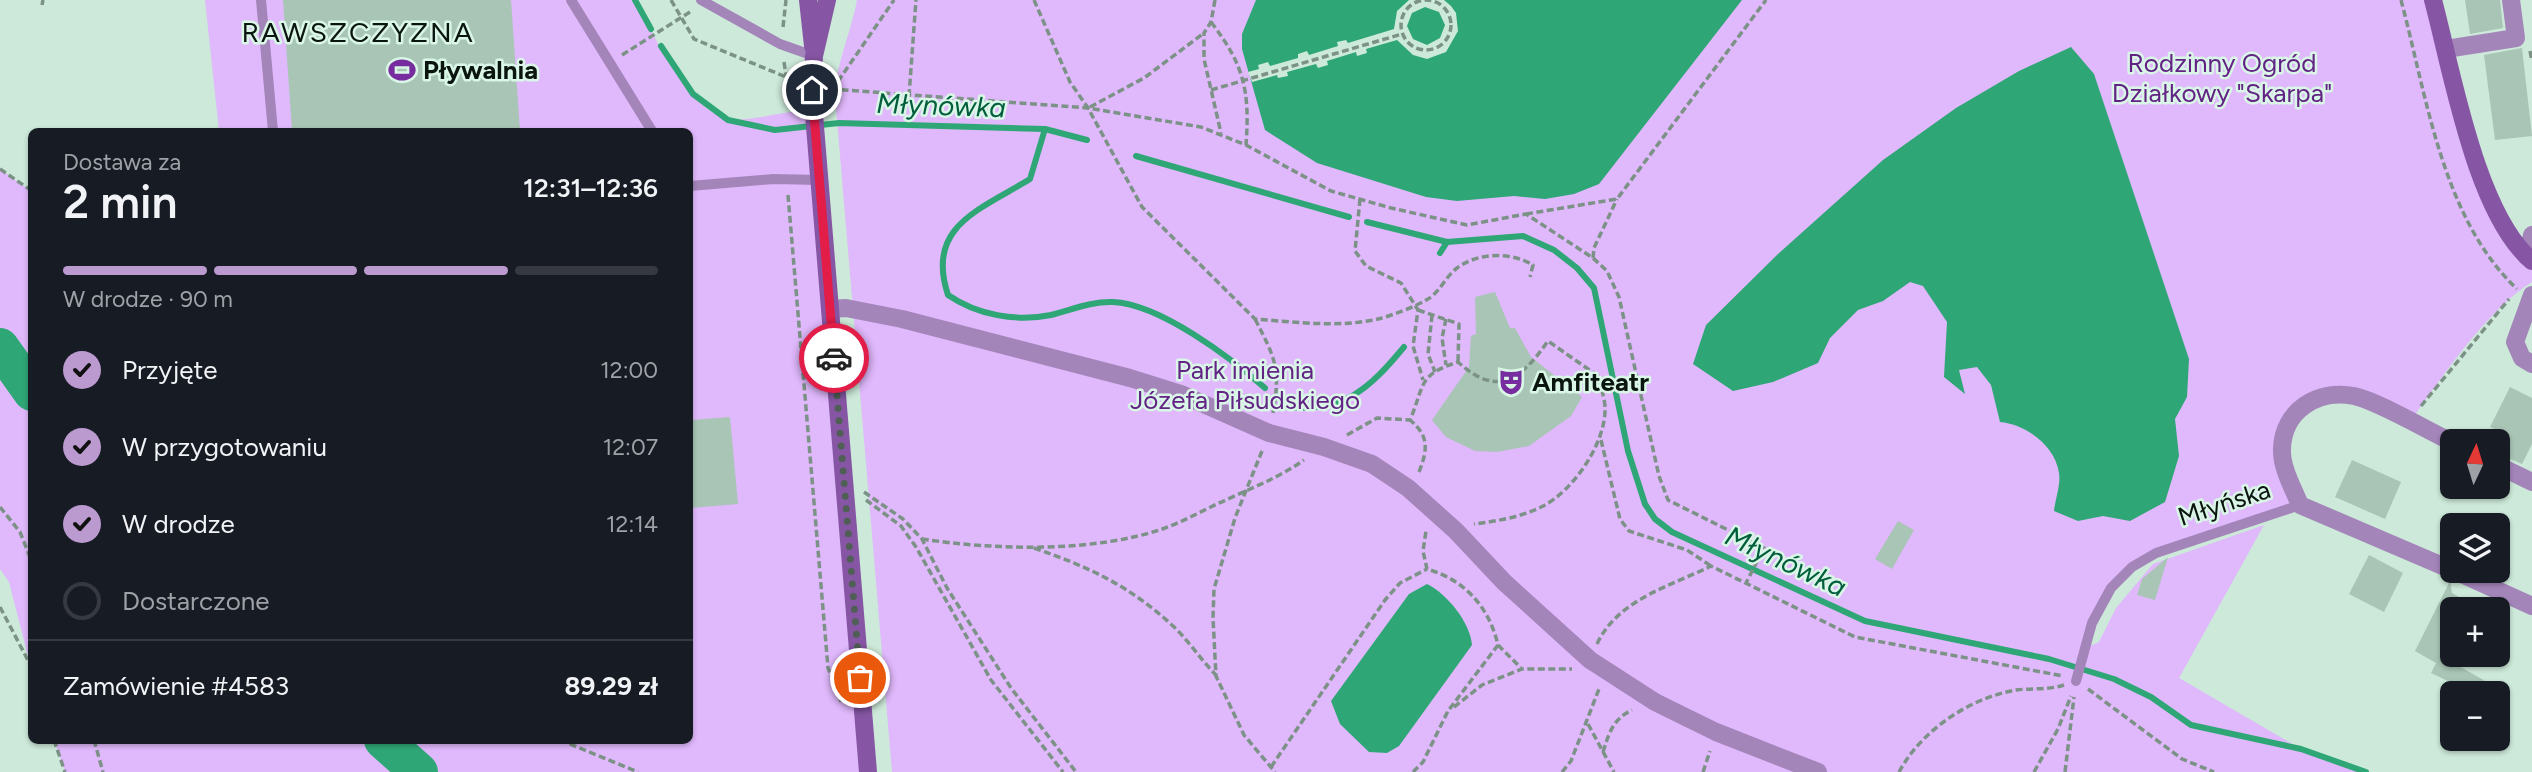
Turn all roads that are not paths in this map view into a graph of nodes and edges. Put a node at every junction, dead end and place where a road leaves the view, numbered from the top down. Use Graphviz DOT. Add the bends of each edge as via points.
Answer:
graph roads {
  1 [pos="261,0"];
  2 [pos="571,0"];
  3 [pos="701,0"];
  4 [pos="808,0"];
  5 [pos="827,0"];
  6 [pos="2433,0"];
  7 [pos="2511,0"];
  8 [pos="2446,49"];
  9 [pos="814,56"];
  10 [pos="273,128"];
  11 [pos="650,128"];
  12 [pos="820,180"];
  13 [pos="693,186"];
  14 [pos="2532,235"];
  15 [pos="2530,259"];
  16 [pos="2532,295"];
  17 [pos="830,309"];
  18 [pos="2532,364"];
  19 [pos="2440,436"];
  20 [pos="2510,471"];
  21 [pos="2532,482"];
  22 [pos="2300,505"];
  23 [pos="2440,565"];
  24 [pos="2480,583"];
  25 [pos="2532,607"];
  26 [pos="2076,681"];
  27 [pos="868,772"];
  28 [pos="1818,772"];
  1 -- 10 [label="lane"];
  2 -- 11 [label="lane"];
  3 -- 9 [label="lane" via="780,44"];
  4 -- 9 [label="street"];
  5 -- 9 [label="street"];
  6 -- 8 [label="street"];
  7 -- 8 [label="street" via="2516,38"];
  8 -- 15 [label="street" via="2486,190 2509,236"];
  9 -- 12 [label="street" via="812,90"];
  12 -- 13 [label="lane"];
  12 -- 17 [label="street"];
  14 -- 15 [label="street"];
  16 -- 18 [label="street" via="2515,342 2522,358"];
  17 -- 27 [label="street"];
  17 -- 28 [label="street" via="902,319 1130,378 1181,394 1269,433 1372,464 1408,488 1504,582 1598,663 1655,702 1716,733"];
  19 -- 22 [label="street" via="2355,396 2310,401 2294,413 2282,449"];
  20 -- 21 [label="street"];
  22 -- 23 [label="street, Młyńska"];
  22 -- 26 [label="lane, Młyńska" via="2156,553 2133,567 2111,588 2092,623"];
  24 -- 25 [label="street, Młyńska"];
}
